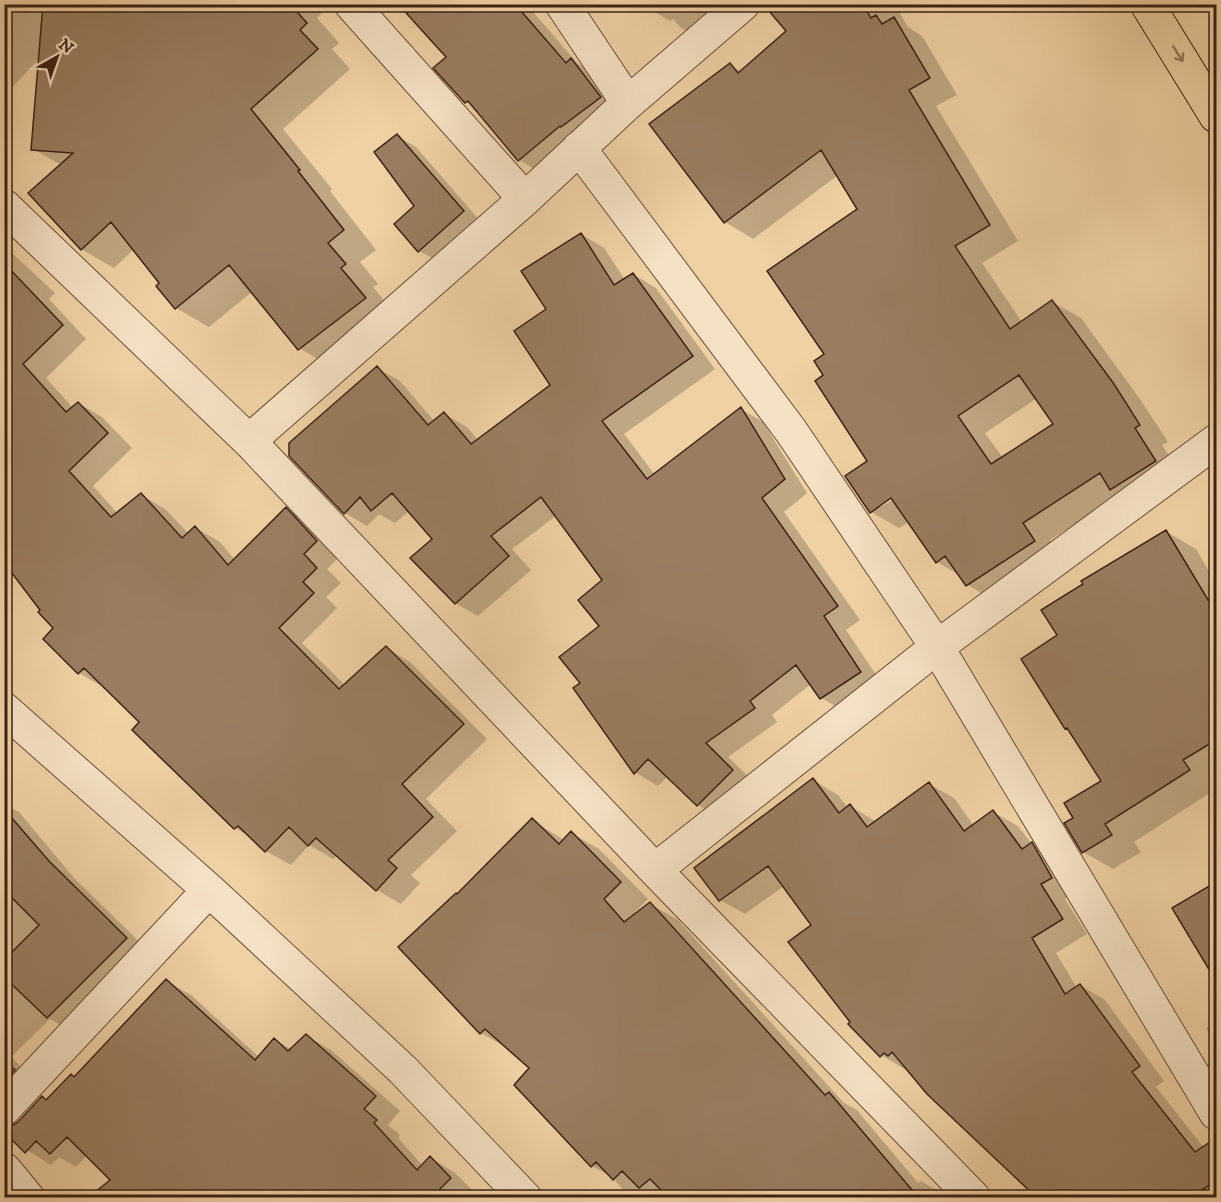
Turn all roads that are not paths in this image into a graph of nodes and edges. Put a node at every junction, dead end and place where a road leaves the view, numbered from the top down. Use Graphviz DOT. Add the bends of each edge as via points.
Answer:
graph roads {
  1 [pos="351,4"];
  2 [pos="562,4"];
  3 [pos="743,4"];
  4 [pos="1147,4"];
  5 [pos="628,103"];
  6 [pos="1216,116"];
  7 [pos="579,148"];
  8 [pos="525,199"];
  9 [pos="4,206"];
  10 [pos="249,441"];
  11 [pos="1216,441"];
  12 [pos="937,647"];
  13 [pos="4,710"];
  14 [pos="656,870"];
  15 [pos="209,890"];
  16 [pos="4,1109"];
  17 [pos="1216,1113"];
  18 [pos="4,1169"];
  19 [pos="28,1197"];
  20 [pos="525,1197"];
  21 [pos="974,1197"];
  1 -- 8 [label="street"];
  2 -- 5 [label="street"];
  3 -- 5 [label="street"];
  4 -- 6 [label="highway, one-way"];
  5 -- 7 [label="street"];
  7 -- 8 [label="street"];
  7 -- 12 [label="street" via="791,431"];
  8 -- 10 [label="street"];
  9 -- 10 [label="street"];
  10 -- 14 [label="street"];
  11 -- 12 [label="street"];
  12 -- 14 [label="street"];
  12 -- 17 [label="street"];
  13 -- 15 [label="street"];
  14 -- 21 [label="street"];
  15 -- 16 [label="street"];
  15 -- 20 [label="street" via="403,1070"];
  18 -- 19 [label="street"];
}
